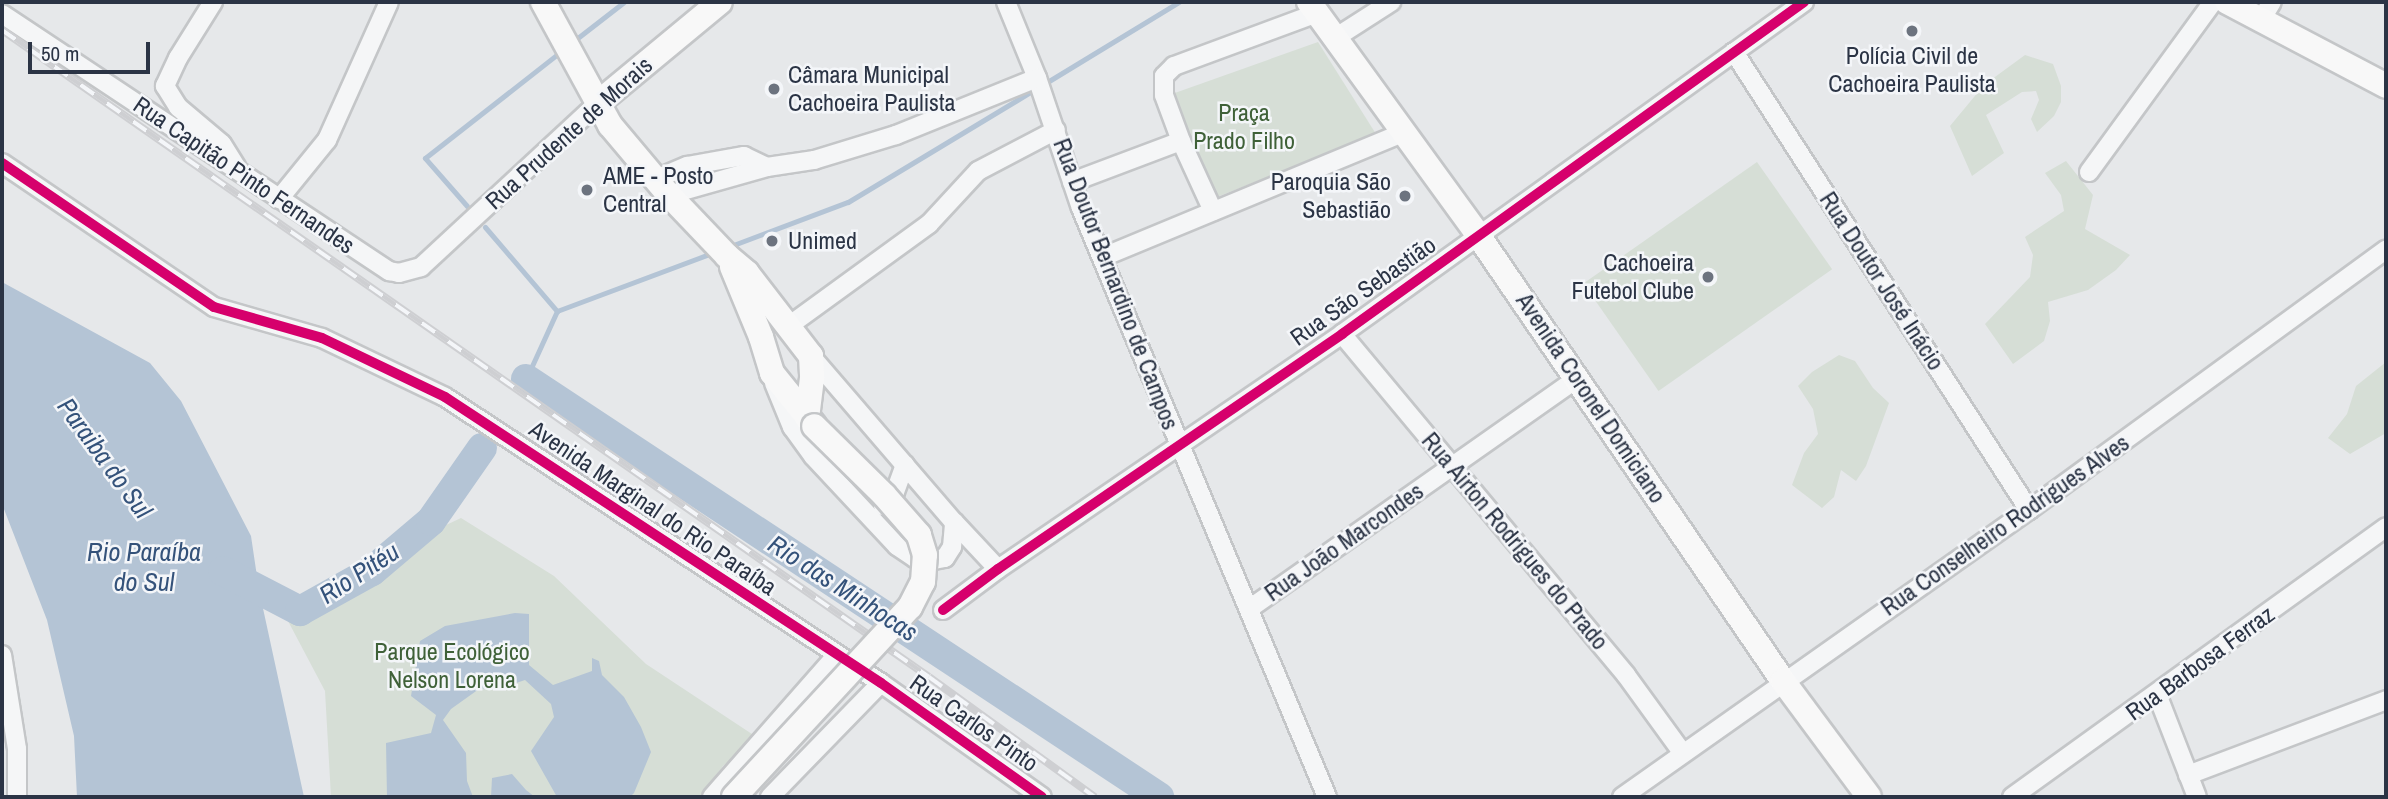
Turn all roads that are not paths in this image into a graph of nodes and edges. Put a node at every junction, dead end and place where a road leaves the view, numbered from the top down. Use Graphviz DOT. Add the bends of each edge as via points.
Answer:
graph roads {
  1 [pos="211,2"];
  2 [pos="389,2"];
  3 [pos="543,2"];
  4 [pos="720,2"];
  5 [pos="1006,2"];
  6 [pos="1391,2"];
  7 [pos="1804,2"];
  8 [pos="2213,2"];
  9 [pos="2227,2"];
  10 [pos="1313,7"];
  11 [pos="2266,11"];
  12 [pos="2,14"];
  13 [pos="1335,38"];
  14 [pos="1734,52"];
  15 [pos="1037,78"];
  16 [pos="2386,86"];
  17 [pos="598,103"];
  18 [pos="1056,130"];
  19 [pos="1403,133"];
  20 [pos="1181,141"];
  21 [pos="2,163"];
  22 [pos="238,172"];
  23 [pos="2089,172"];
  24 [pos="1072,183"];
  25 [pos="662,187"];
  26 [pos="279,199"];
  27 [pos="1213,211"];
  28 [pos="1478,235"];
  29 [pos="2386,250"];
  30 [pos="727,257"];
  31 [pos="1103,257"];
  32 [pos="421,267"];
  33 [pos="1342,334"];
  34 [pos="801,341"];
  35 [pos="771,367"];
  36 [pos="1577,378"];
  37 [pos="811,422"];
  38 [pos="1179,444"];
  39 [pos="905,465"];
  40 [pos="1453,465"];
  41 [pos="2029,510"];
  42 [pos="869,517"];
  43 [pos="954,522"];
  44 [pos="2386,527"];
  45 [pos="998,569"];
  46 [pos="1249,609"];
  47 [pos="943,610"];
  48 [pos="2,655"];
  49 [pos="836,656"];
  50 [pos="1783,681"];
  51 [pos="881,683"];
  52 [pos="2157,694"];
  53 [pos="2386,701"];
  54 [pos="1682,752"];
  55 [pos="2188,775"];
  56 [pos="17,797"];
  57 [pos="712,797"];
  58 [pos="734,797"];
  59 [pos="770,797"];
  60 [pos="1042,797"];
  61 [pos="1327,797"];
  62 [pos="1622,797"];
  63 [pos="1869,797"];
  64 [pos="2012,797"];
  65 [pos="2197,797"];
  1 -- 22 [label="street" via="164,82 178,107 222,144"];
  2 -- 26 [label="street" via="327,140"];
  3 -- 17 [label="main road"];
  4 -- 17 [label="main road, Rua Prudente de Morais"];
  5 -- 15 [label="street, Rua Doutor Bernardino de Campos"];
  6 -- 13 [label="street"];
  7 -- 14 [label="street, Rua São Sebastião"];
  8 -- 23 [label="street"];
  9 -- 11 [label="main road"];
  10 -- 13 [label="main road, Avenida Coronel Domiciano"];
  10 -- 20 [label="street" via="1168,70 1164,95"];
  11 -- 16 [label="main road"];
  12 -- 22 [label="street, Rua Capitão Pinto Fernandes"];
  13 -- 19 [label="main road, Avenida Coronel Domiciano"];
  14 -- 28 [label="street, Rua São Sebastião"];
  14 -- 41 [label="street, Rua Doutor José Inácio"];
  15 -- 18 [label="street, Rua Doutor Bernardino de Campos"];
  15 -- 25 [label="street" via="896,135 814,160"];
  17 -- 25 [label="main road"];
  17 -- 32 [label="street, Rua Prudente de Morais"];
  18 -- 24 [label="street, Rua Doutor Bernardino de Campos"];
  18 -- 34 [label="street" via="978,171 929,224"];
  19 -- 27 [label="street"];
  19 -- 28 [label="main road, Avenida Coronel Domiciano"];
  20 -- 24 [label="street"];
  20 -- 27 [label="street"];
  21 -- 49 [label="street, Avenida Marginal do Rio Paraíba" via="214,307 322,338 445,397"];
  22 -- 26 [label="street, Rua Capitão Pinto Fernandes"];
  24 -- 31 [label="street, Rua Doutor Bernardino de Campos"];
  25 -- 30 [label="main road"];
  26 -- 32 [label="street, Rua Capitão Pinto Fernandes" via="389,271 410,272"];
  27 -- 31 [label="street"];
  28 -- 33 [label="street, Rua São Sebastião"];
  28 -- 36 [label="main road, Avenida Coronel Domiciano"];
  29 -- 41 [label="street, Rua Conselheiro Rodrigues Alves"];
  30 -- 34 [label="main road" via="747,273"];
  30 -- 35 [label="main road"];
  31 -- 38 [label="street, Rua Doutor Bernardino de Campos"];
  33 -- 38 [label="street, Rua São Sebastião"];
  33 -- 40 [label="street, Rua Airton Rodrigues do Prado"];
  34 -- 35 [label="main road"];
  34 -- 37 [label="main road" via="812,378"];
  34 -- 39 [label="street"];
  35 -- 37 [label="main road"];
  35 -- 42 [label="street" via="792,427"];
  36 -- 40 [label="street, Rua João Marcondes"];
  36 -- 50 [label="main road, Avenida Coronel Domiciano"];
  37 -- 58 [label="main road, bridge" via="907,520 923,544 925,569 910,607"];
  38 -- 45 [label="street, Rua São Sebastião"];
  38 -- 46 [label="street, Rua Doutor Bernardino de Campos"];
  39 -- 42 [label="street" via="891,499"];
  39 -- 43 [label="street"];
  40 -- 46 [label="street, Rua João Marcondes"];
  40 -- 54 [label="street, Rua Airton Rodrigues do Prado" via="1626,676"];
  41 -- 50 [label="street, Rua Conselheiro Rodrigues Alves"];
  42 -- 43 [label="street" via="906,554 929,561 950,553"];
  43 -- 45 [label="street"];
  44 -- 52 [label="street, Rua Barbosa Ferraz"];
  45 -- 47 [label="street, Rua São Sebastião"];
  46 -- 61 [label="street, Rua Doutor Bernardino de Campos"];
  48 -- 56 [label="street" via="17,748"];
  49 -- 51 [label="street, Avenida Marginal do Rio Paraíba"];
  49 -- 57 [label="street"];
  50 -- 54 [label="street, Rua Conselheiro Rodrigues Alves"];
  50 -- 63 [label="main road, Avenida Coronel Domiciano"];
  51 -- 59 [label="street"];
  51 -- 60 [label="street, Rua Carlos Pinto"];
  52 -- 55 [label="street"];
  52 -- 64 [label="street, Rua Barbosa Ferraz"];
  53 -- 55 [label="street"];
  54 -- 62 [label="street, Rua Conselheiro Rodrigues Alves"];
  55 -- 65 [label="street"];
}
